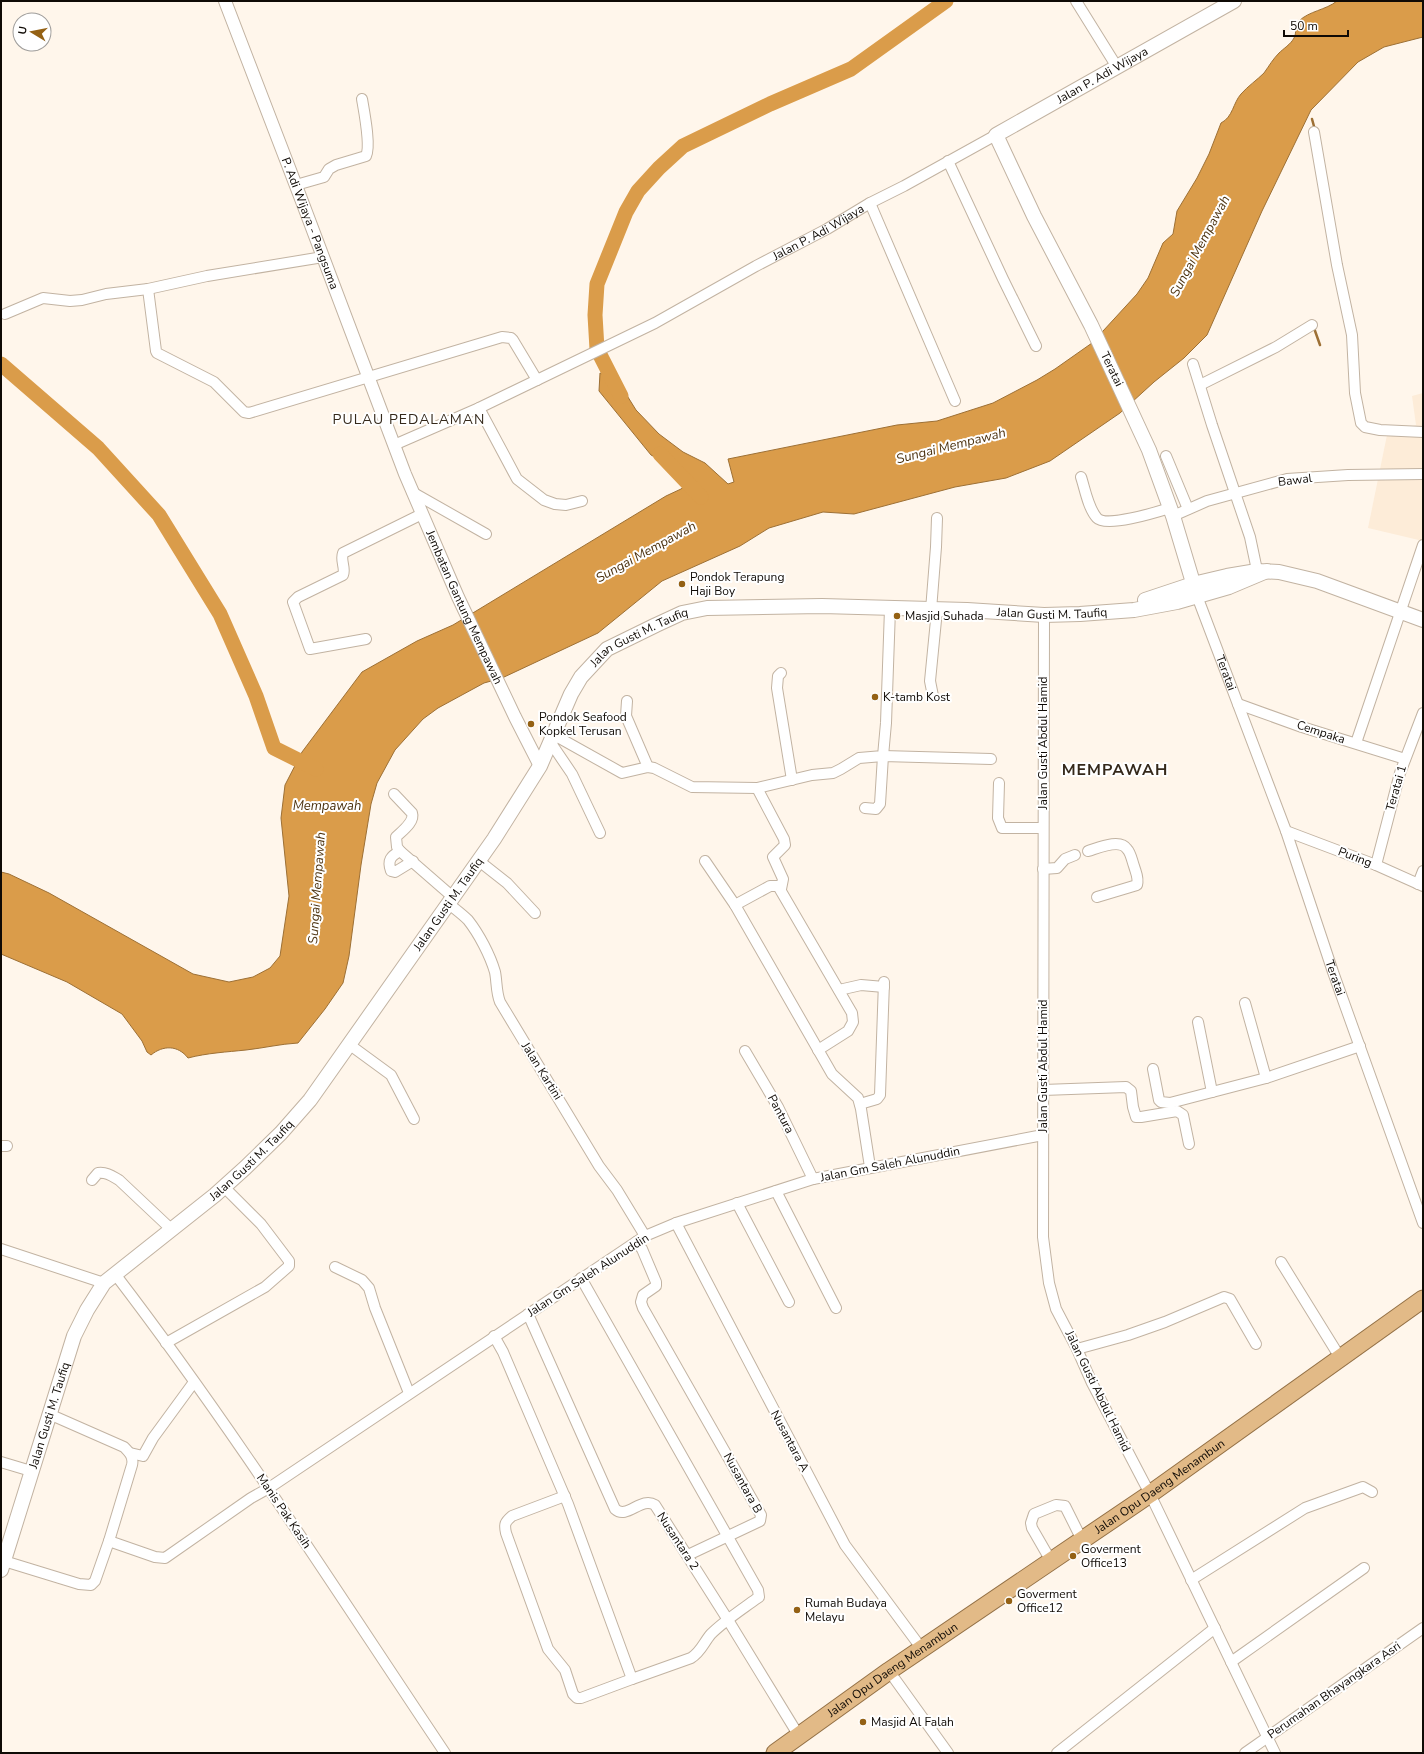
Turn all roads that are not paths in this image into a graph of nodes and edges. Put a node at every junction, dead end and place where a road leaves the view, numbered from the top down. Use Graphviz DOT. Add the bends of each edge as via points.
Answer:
graph roads {
  1 [pos="225,1"];
  2 [pos="1076,1"];
  3 [pos="1234,1"];
  4 [pos="1117,67"];
  5 [pos="362,99"];
  6 [pos="1314,132"];
  7 [pos="996,135"];
  8 [pos="948,161"];
  9 [pos="296,185"];
  10 [pos="870,203"];
  11 [pos="324,257"];
  12 [pos="148,289"];
  13 [pos="5,314"];
  14 [pos="1312,325"];
  15 [pos="1036,346"];
  16 [pos="1193,364"];
  17 [pos="367,377"];
  18 [pos="537,380"];
  19 [pos="1200,385"];
  20 [pos="955,400"];
  21 [pos="479,408"];
  22 [pos="1423,432"];
  23 [pos="394,445"];
  24 [pos="1166,456"];
  25 [pos="1423,474"];
  26 [pos="1081,477"];
  27 [pos="412,492"];
  28 [pos="1235,493"];
  29 [pos="582,501"];
  30 [pos="1188,509"];
  31 [pos="1172,512"];
  32 [pos="422,514"];
  33 [pos="937,518"];
  34 [pos="486,534"];
  35 [pos="1423,545"];
  36 [pos="1260,572"];
  37 [pos="1195,590"];
  38 [pos="890,609"];
  39 [pos="934,610"];
  40 [pos="1400,612"];
  41 [pos="1044,615"];
  42 [pos="1423,620"];
  43 [pos="366,639"];
  44 [pos="781,673"];
  45 [pos="933,696"];
  46 [pos="627,701"];
  47 [pos="1238,704"];
  48 [pos="1423,713"];
  49 [pos="552,739"];
  50 [pos="1356,744"];
  51 [pos="883,756"];
  52 [pos="991,759"];
  53 [pos="1405,759"];
  54 [pos="540,766"];
  55 [pos="648,766"];
  56 [pos="792,780"];
  57 [pos="999,783"];
  58 [pos="757,788"];
  59 [pos="394,794"];
  60 [pos="865,808"];
  61 [pos="1043,828"];
  62 [pos="1286,831"];
  63 [pos="600,834"];
  64 [pos="400,851"];
  65 [pos="1088,851"];
  66 [pos="1076,855"];
  67 [pos="479,861"];
  68 [pos="705,861"];
  69 [pos="413,862"];
  70 [pos="1376,865"];
  71 [pos="1043,869"];
  72 [pos="1423,871"];
  73 [pos="1421,885"];
  74 [pos="781,890"];
  75 [pos="1098,897"];
  76 [pos="451,901"];
  77 [pos="735,905"];
  78 [pos="535,913"];
  79 [pos="839,990"];
  80 [pos="1245,1003"];
  81 [pos="1198,1022"];
  82 [pos="350,1045"];
  83 [pos="1360,1046"];
  84 [pos="818,1050"];
  85 [pos="745,1051"];
  86 [pos="1153,1069"];
  87 [pos="1266,1078"];
  88 [pos="1043,1090"];
  89 [pos="1212,1092"];
  90 [pos="860,1104"];
  91 [pos="414,1118"];
  92 [pos="1043,1135"];
  93 [pos="1189,1144"];
  94 [pos="870,1167"];
  95 [pos="813,1179"];
  96 [pos="92,1180"];
  97 [pos="224,1187"];
  98 [pos="776,1191"];
  99 [pos="737,1203"];
  100 [pos="676,1223"];
  101 [pos="1423,1223"];
  102 [pos="171,1229"];
  103 [pos="640,1239"];
  104 [pos="1,1249"];
  105 [pos="1281,1262"];
  106 [pos="335,1267"];
  107 [pos="581,1278"];
  108 [pos="110,1279"];
  109 [pos="1423,1299"];
  110 [pos="789,1302"];
  111 [pos="836,1308"];
  112 [pos="528,1314"];
  113 [pos="494,1336"];
  114 [pos="166,1343"];
  115 [pos="1256,1344"];
  116 [pos="1078,1349"];
  117 [pos="1341,1359"];
  118 [pos="194,1382"];
  119 [pos="409,1393"];
  120 [pos="49,1414"];
  121 [pos="130,1452"];
  122 [pos="1,1462"];
  123 [pos="31,1471"];
  124 [pos="269,1488"];
  125 [pos="1372,1492"];
  126 [pos="1150,1494"];
  127 [pos="565,1496"];
  128 [pos="728,1536"];
  129 [pos="1082,1540"];
  130 [pos="109,1541"];
  131 [pos="688,1555"];
  132 [pos="1051,1561"];
  133 [pos="2,1565"];
  134 [pos="1364,1568"];
  135 [pos="1192,1580"];
  136 [pos="728,1620"];
  137 [pos="1215,1628"];
  138 [pos="1423,1628"];
  139 [pos="922,1649"];
  140 [pos="1231,1662"];
  141 [pos="889,1671"];
  142 [pos="632,1679"];
  143 [pos="798,1736"];
  144 [pos="1268,1737"];
  145 [pos="444,1753"];
  146 [pos="775,1753"];
  147 [pos="948,1753"];
  148 [pos="1058,1753"];
  149 [pos="1245,1753"];
  150 [pos="1275,1753"];
  1 -- 9 [label="street, P. Adi Wijaya - Pangsuma"];
  2 -- 4 [label="street"];
  3 -- 4 [label="main road, Jalan P. Adi Wijaya"];
  4 -- 7 [label="main road, Jalan P. Adi Wijaya"];
  5 -- 9 [label="street" via="368,152 366,156 336,165 324,176"];
  6 -- 22 [label="street" via="1352,335 1355,393 1361,423 1365,427 1380,430"];
  7 -- 8 [label="street, Jalan P. Adi Wijaya"];
  7 -- 31 [label="main road, Teratai" via="1128,401"];
  8 -- 10 [label="street, Jalan P. Adi Wijaya"];
  8 -- 15 [label="street"];
  9 -- 11 [label="street, P. Adi Wijaya - Pangsuma"];
  10 -- 18 [label="street, Jalan P. Adi Wijaya" via="655,323"];
  10 -- 20 [label="street"];
  11 -- 12 [label="street" via="207,276"];
  11 -- 17 [label="street, P. Adi Wijaya - Pangsuma"];
  12 -- 13 [label="street" via="76,301 43,298"];
  12 -- 17 [label="street" via="156,351 159,355 214,382 242,412 249,413"];
  14 -- 19 [label="street" via="1276,347"];
  16 -- 19 [label="street"];
  17 -- 18 [label="street" via="507,337 513,340"];
  17 -- 23 [label="street, P. Adi Wijaya - Pangsuma"];
  18 -- 21 [label="street, Jalan P. Adi Wijaya"];
  19 -- 28 [label="street"];
  21 -- 23 [label="street, Jalan P. Adi Wijaya"];
  21 -- 29 [label="street" via="517,480 544,500 555,504 566,505"];
  23 -- 27 [label="street, Jembatan Gantung Mempawah"];
  24 -- 30 [label="street"];
  25 -- 28 [label="street, Bawal" via="1287,479"];
  26 -- 31 [label="street, Bawal" via="1094,512 1102,521"];
  27 -- 32 [label="street, Jembatan Gantung Mempawah"];
  27 -- 34 [label="street"];
  28 -- 30 [label="street, Bawal"];
  28 -- 36 [label="street"];
  30 -- 31 [label="street, Bawal"];
  31 -- 37 [label="main road, Teratai"];
  32 -- 43 [label="street" via="343,553 343,575 298,597 293,602 310,650"];
  32 -- 54 [label="street, Jembatan Gantung Mempawah" via="458,597"];
  33 -- 39 [label="street"];
  35 -- 40 [label="street"];
  36 -- 37 [label="main road, Jalan Gusti M. Taufiq" via="1229,586"];
  36 -- 40 [label="main road, Jalan Gusti M. Taufiq" via="1288,573 1317,581"];
  37 -- 41 [label="main road, Jalan Gusti M. Taufiq" via="1117,611"];
  37 -- 47 [label="street, Teratai"];
  38 -- 39 [label="main road, Jalan Gusti M. Taufiq"];
  38 -- 49 [label="main road, Jalan Gusti M. Taufiq" via="822,606 724,607 682,613 613,646 602,654 581,677 571,694"];
  38 -- 51 [label="street"];
  39 -- 41 [label="main road, Jalan Gusti M. Taufiq"];
  39 -- 45 [label="street" via="930,682"];
  40 -- 42 [label="main road, Jalan Gusti M. Taufiq"];
  40 -- 50 [label="street"];
  41 -- 61 [label="street, Jalan Gusti Abdul Hamid"];
  44 -- 56 [label="street" via="778,676 777,688"];
  46 -- 55 [label="street" via="626,716"];
  47 -- 50 [label="street, Cempaka"];
  47 -- 62 [label="street, Teratai"];
  48 -- 53 [label="street, Teratai 1"];
  49 -- 54 [label="main road, Jalan Gusti M. Taufiq"];
  49 -- 55 [label="street" via="622,773"];
  49 -- 63 [label="street" via="572,774"];
  50 -- 53 [label="street, Cempaka"];
  51 -- 52 [label="street"];
  51 -- 56 [label="street" via="859,758 832,772"];
  51 -- 60 [label="street" via="880,804 876,809"];
  53 -- 70 [label="street, Teratai 1"];
  54 -- 67 [label="main road, Jalan Gusti M. Taufiq"];
  55 -- 58 [label="street" via="692,787"];
  56 -- 58 [label="street"];
  57 -- 61 [label="street" via="998,818 1002,828"];
  58 -- 74 [label="street" via="784,839 785,846 773,857 783,879"];
  59 -- 64 [label="street" via="413,816 412,821 396,837 396,847"];
  61 -- 71 [label="street, Jalan Gusti Abdul Hamid"];
  62 -- 70 [label="street, Puring"];
  62 -- 83 [label="street, Teratai" via="1330,965"];
  64 -- 69 [label="street, Jalan Kartini"];
  64 -- 69 [label="street" via="390,859 391,871 395,872"];
  65 -- 75 [label="street" via="1117,844 1124,846 1128,850 1138,878 1137,885"];
  66 -- 71 [label="street" via="1066,859 1057,868"];
  67 -- 76 [label="main road, Jalan Gusti M. Taufiq"];
  67 -- 78 [label="street" via="507,883"];
  68 -- 77 [label="street"];
  69 -- 76 [label="street, Jalan Kartini"];
  70 -- 73 [label="street, Puring"];
  71 -- 88 [label="street, Jalan Gusti Abdul Hamid"];
  72 -- 73 [label="street"];
  74 -- 77 [label="street" via="775,885 770,886"];
  74 -- 79 [label="street"];
  76 -- 82 [label="main road, Jalan Gusti M. Taufiq"];
  76 -- 103 [label="street, Jalan Kartini" via="476,931 495,972 496,991 500,1002 599,1166 618,1190"];
  77 -- 84 [label="street"];
  79 -- 84 [label="street" via="852,1013 853,1022 848,1031"];
  79 -- 90 [label="street" via="884,984 880,1095 877,1099"];
  80 -- 87 [label="street"];
  81 -- 89 [label="street"];
  82 -- 91 [label="street" via="391,1075"];
  82 -- 97 [label="main road, Jalan Gusti M. Taufiq" via="296,1116"];
  83 -- 87 [label="street"];
  83 -- 101 [label="street, Teratai"];
  84 -- 90 [label="street" via="832,1074 854,1094"];
  85 -- 95 [label="street, Pantura" via="778,1107"];
  86 -- 89 [label="street" via="1161,1102 1170,1103"];
  87 -- 89 [label="street"];
  88 -- 92 [label="street, Jalan Gusti Abdul Hamid"];
  88 -- 93 [label="street" via="1126,1087 1131,1091 1132,1107 1136,1117 1181,1113"];
  90 -- 94 [label="street"];
  92 -- 94 [label="street, Jalan Gm Saleh Alunuddin"];
  92 -- 116 [label="street, Jalan Gusti Abdul Hamid" via="1045,1260 1056,1309"];
  94 -- 95 [label="street, Jalan Gm Saleh Alunuddin"];
  95 -- 98 [label="street, Jalan Gm Saleh Alunuddin"];
  96 -- 102 [label="street" via="101,1173 114,1177"];
  97 -- 102 [label="main road, Jalan Gusti M. Taufiq"];
  97 -- 114 [label="street" via="261,1224 289,1261 289,1266 265,1287"];
  98 -- 99 [label="street, Jalan Gm Saleh Alunuddin"];
  98 -- 111 [label="street"];
  99 -- 100 [label="street, Jalan Gm Saleh Alunuddin"];
  99 -- 110 [label="street"];
  100 -- 103 [label="street, Jalan Gm Saleh Alunuddin"];
  100 -- 139 [label="street, Nusantara A" via="845,1545"];
  102 -- 108 [label="main road, Jalan Gusti M. Taufiq"];
  103 -- 107 [label="street, Jalan Gm Saleh Alunuddin"];
  103 -- 128 [label="street, Nusantara B" via="656,1282 656,1286 643,1295 643,1308 761,1515 760,1521"];
  104 -- 108 [label="street"];
  105 -- 117 [label="street"];
  106 -- 119 [label="street" via="362,1280 369,1288"];
  107 -- 112 [label="street, Jalan Gm Saleh Alunuddin"];
  107 -- 128 [label="street"];
  108 -- 114 [label="street, Manis Pak Kasih"];
  108 -- 120 [label="main road, Jalan Gusti M. Taufiq" via="87,1310 74,1336"];
  109 -- 117 [label="highway, Jalan Opu Daeng Menambun"];
  112 -- 113 [label="street, Jalan Gm Saleh Alunuddin"];
  112 -- 131 [label="street, Nusantara 2" via="615,1509 623,1513 644,1503 652,1503"];
  113 -- 119 [label="street, Jalan Gm Saleh Alunuddin"];
  113 -- 127 [label="street"];
  114 -- 118 [label="street, Manis Pak Kasih"];
  115 -- 116 [label="street" via="1230,1299 1224,1297 1128,1335"];
  116 -- 126 [label="street, Jalan Gusti Abdul Hamid" via="1092,1384"];
  117 -- 126 [label="highway, Jalan Opu Daeng Menambun"];
  118 -- 121 [label="street" via="143,1456"];
  118 -- 124 [label="street, Manis Pak Kasih"];
  119 -- 124 [label="street, Jalan Gm Saleh Alunuddin"];
  120 -- 121 [label="street"];
  120 -- 123 [label="main road, Jalan Gusti M. Taufiq"];
  121 -- 130 [label="street" via="132,1466"];
  122 -- 123 [label="street"];
  123 -- 133 [label="main road, Jalan Gusti M. Taufiq"];
  124 -- 130 [label="street, Jalan Gm Saleh Alunuddin" via="250,1498 165,1558"];
  124 -- 145 [label="street, Manis Pak Kasih"];
  125 -- 135 [label="street" via="1363,1487 1305,1508"];
  126 -- 129 [label="highway, Jalan Opu Daeng Menambun"];
  126 -- 135 [label="street, Jalan Gusti Abdul Hamid"];
  127 -- 142 [label="street"];
  127 -- 142 [label="street" via="512,1516 504,1524 548,1649 565,1670 573,1694 577,1698"];
  128 -- 131 [label="street"];
  128 -- 136 [label="street" via="759,1594"];
  129 -- 132 [label="highway, Jalan Opu Daeng Menambun"];
  129 -- 132 [label="street" via="1065,1506 1056,1505 1034,1514 1032,1528"];
  130 -- 133 [label="street" via="95,1581 91,1585"];
  131 -- 136 [label="street, Nusantara 2"];
  132 -- 139 [label="highway, Jalan Opu Daeng Menambun"];
  134 -- 140 [label="street"];
  135 -- 137 [label="street, Jalan Gusti Abdul Hamid"];
  136 -- 142 [label="street" via="691,1658"];
  136 -- 143 [label="street, Nusantara 2"];
  137 -- 140 [label="street, Jalan Gusti Abdul Hamid"];
  137 -- 148 [label="street"];
  138 -- 144 [label="street, Perumahan Bhayangkara Asri"];
  139 -- 141 [label="highway, Jalan Opu Daeng Menambun"];
  140 -- 144 [label="street, Jalan Gusti Abdul Hamid"];
  141 -- 143 [label="highway, Jalan Opu Daeng Menambun"];
  141 -- 147 [label="street"];
  143 -- 146 [label="highway, Jalan Opu Daeng Menambun"];
  144 -- 149 [label="street, Perumahan Bhayangkara Asri"];
  144 -- 150 [label="street, Jalan Gusti Abdul Hamid"];
}
